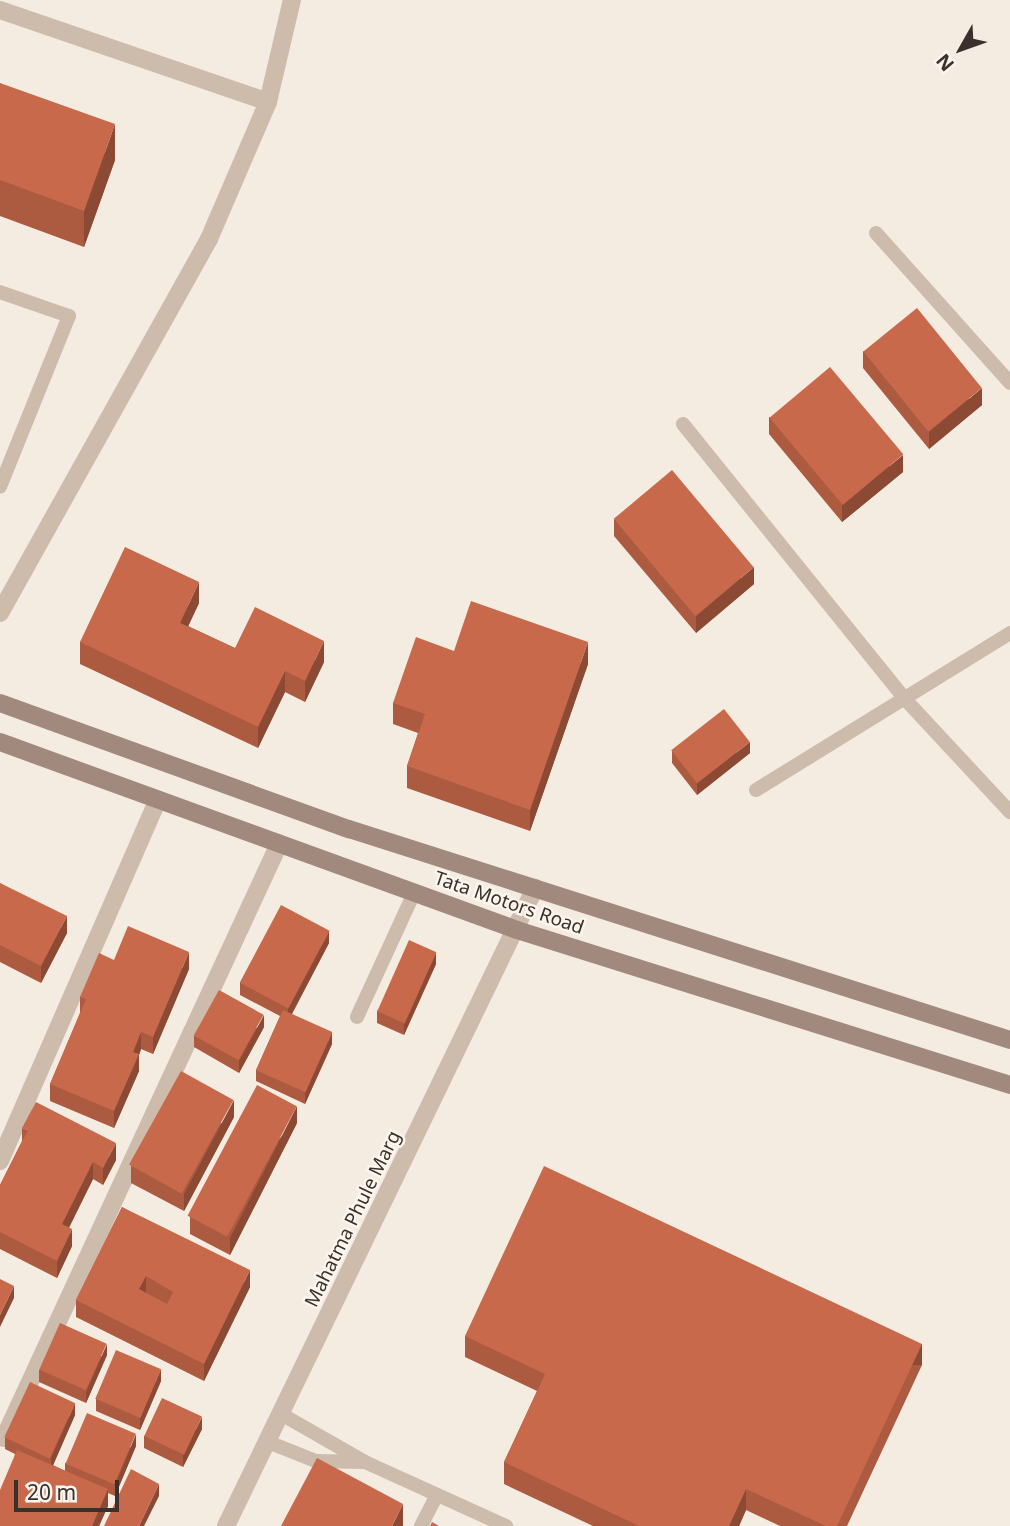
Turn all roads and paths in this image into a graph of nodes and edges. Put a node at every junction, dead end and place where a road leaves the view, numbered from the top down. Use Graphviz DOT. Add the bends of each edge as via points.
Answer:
graph roads {
  1 [pos="292,0"];
  2 [pos="0,10"];
  3 [pos="268,102"];
  4 [pos="876,233"];
  5 [pos="0,292"];
  6 [pos="1010,383"];
  7 [pos="683,424"];
  8 [pos="0,487"];
  9 [pos="0,612"];
  10 [pos="1010,633"];
  11 [pos="904,698"];
  12 [pos="0,703"];
  13 [pos="0,742"];
  14 [pos="756,790"];
  15 [pos="158,800"];
  16 [pos="1010,812"];
  17 [pos="279,844"];
  18 [pos="535,888"];
  19 [pos="414,893"];
  20 [pos="517,930"];
  21 [pos="357,1017"];
  22 [pos="1010,1040"];
  23 [pos="1010,1085"];
  24 [pos="0,1161"];
  25 [pos="281,1414"];
  26 [pos="4,1438"];
  27 [pos="268,1442"];
  28 [pos="365,1462"];
  29 [pos="437,1494"];
  30 [pos="226,1526"];
  31 [pos="421,1526"];
  32 [pos="506,1526"];
  1 -- 3 [label="street"];
  2 -- 3 [label="street"];
  3 -- 9 [label="street" via="209,239"];
  4 -- 6 [label="lane"];
  5 -- 8 [label="lane" via="69,316"];
  7 -- 11 [label="lane"];
  10 -- 11 [label="lane"];
  11 -- 14 [label="lane"];
  11 -- 16 [label="lane"];
  12 -- 18 [label="main road" via="349,829"];
  13 -- 15 [label="main road, Tata Motors Road"];
  15 -- 17 [label="main road, Tata Motors Road"];
  15 -- 24 [label="street"];
  17 -- 19 [label="main road, Tata Motors Road"];
  17 -- 26 [label="street"];
  18 -- 20 [label="street, Mahatma Phule Marg"];
  18 -- 22 [label="main road"];
  19 -- 20 [label="main road, Tata Motors Road"];
  19 -- 21 [label="lane"];
  20 -- 23 [label="main road, Tata Motors Road"];
  20 -- 25 [label="street, Mahatma Phule Marg"];
  25 -- 27 [label="street, Mahatma Phule Marg"];
  25 -- 28 [label="lane"];
  27 -- 28 [label="lane" via="316,1461"];
  27 -- 30 [label="street, Mahatma Phule Marg"];
  28 -- 29 [label="lane"];
  29 -- 31 [label="lane"];
  29 -- 32 [label="lane"];
}
